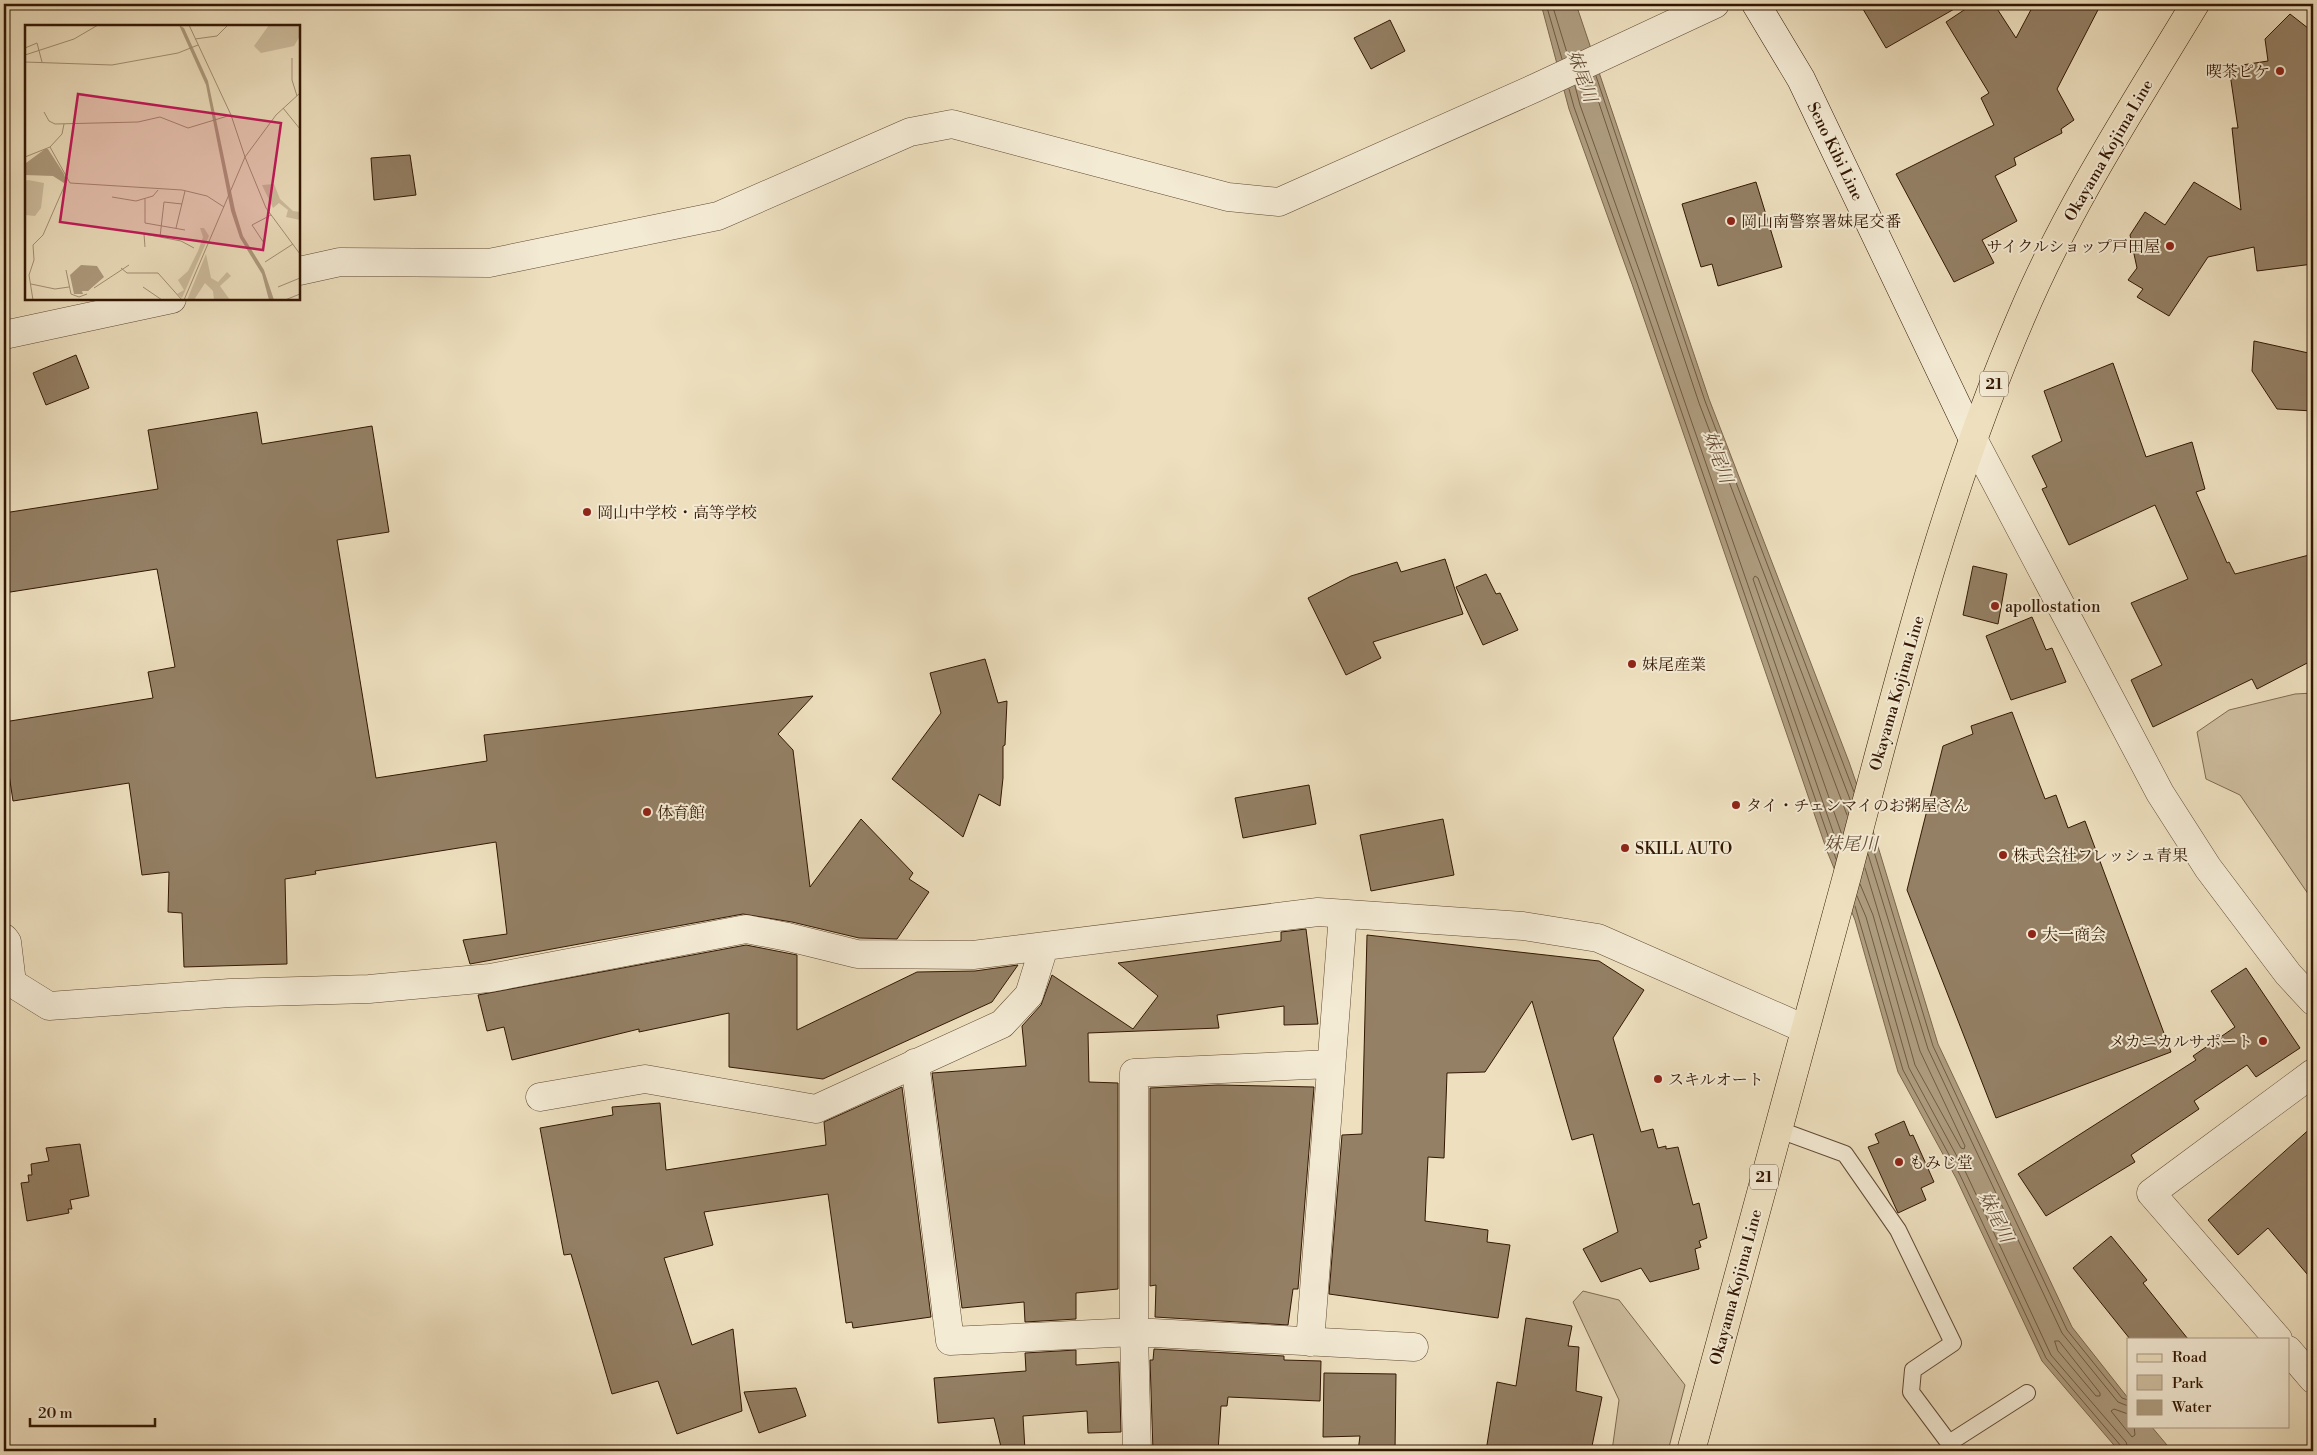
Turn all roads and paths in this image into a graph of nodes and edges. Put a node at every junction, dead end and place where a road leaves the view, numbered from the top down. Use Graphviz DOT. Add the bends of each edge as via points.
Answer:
graph roads {
  1 [pos="1715,4"];
  2 [pos="1756,4"];
  3 [pos="2195,4"];
  4 [pos="300,271"];
  5 [pos="167,300"];
  6 [pos="4,335"];
  7 [pos="1972,437"];
  8 [pos="1343,914"];
  9 [pos="4,938"];
  10 [pos="1044,947"];
  11 [pos="8,990"];
  12 [pos="2313,1001"];
  13 [pos="1805,1029"];
  14 [pos="915,1063"];
  15 [pos="1331,1064"];
  16 [pos="2313,1072"];
  17 [pos="540,1097"];
  18 [pos="1777,1129"];
  19 [pos="1134,1332"];
  20 [pos="2277,1338"];
  21 [pos="1310,1342"];
  22 [pos="1414,1347"];
  23 [pos="2290,1352"];
  24 [pos="2313,1379"];
  25 [pos="2027,1393"];
  26 [pos="1137,1451"];
  27 [pos="1691,1451"];
  1 -- 4 [label="street" via="1279,202 1228,197 952,124 910,132 718,216 489,263 340,262"];
  2 -- 7 [label="street, Seno Kibi Line" via="1801,79"];
  3 -- 7 [label="main road, Okayama Kojima Line / 21" via="2062,228 2022,313"];
  5 -- 6 [label="street"];
  7 -- 12 [label="street, Seno Kibi Line" via="2160,793 2208,868 2288,974"];
  7 -- 13 [label="main road, Okayama Kojima Line / 21" via="1933,563"];
  8 -- 10 [label="street" via="1318,912"];
  8 -- 13 [label="street" via="1523,926 1598,938"];
  8 -- 15 [label="street"];
  9 -- 11 [label="street" via="7,942"];
  10 -- 11 [label="street" via="974,955 857,954 746,929 490,978 369,989 49,1006"];
  10 -- 14 [label="street" via="1029,995 1002,1024"];
  13 -- 18 [label="main road, Okayama Kojima Line / 21"];
  14 -- 17 [label="street" via="816,1109 645,1080"];
  14 -- 19 [label="street" via="950,1341"];
  15 -- 19 [label="street" via="1134,1074"];
  15 -- 21 [label="street"];
  16 -- 20 [label="street" via="2151,1193"];
  18 -- 25 [label="lane" via="1845,1154 1898,1230 1953,1343 1913,1370 1911,1392 1949,1443"];
  18 -- 27 [label="main road, Okayama Kojima Line / 21"];
  19 -- 21 [label="street"];
  19 -- 26 [label="street"];
  21 -- 22 [label="street"];
  23 -- 24 [label="street"];
}
